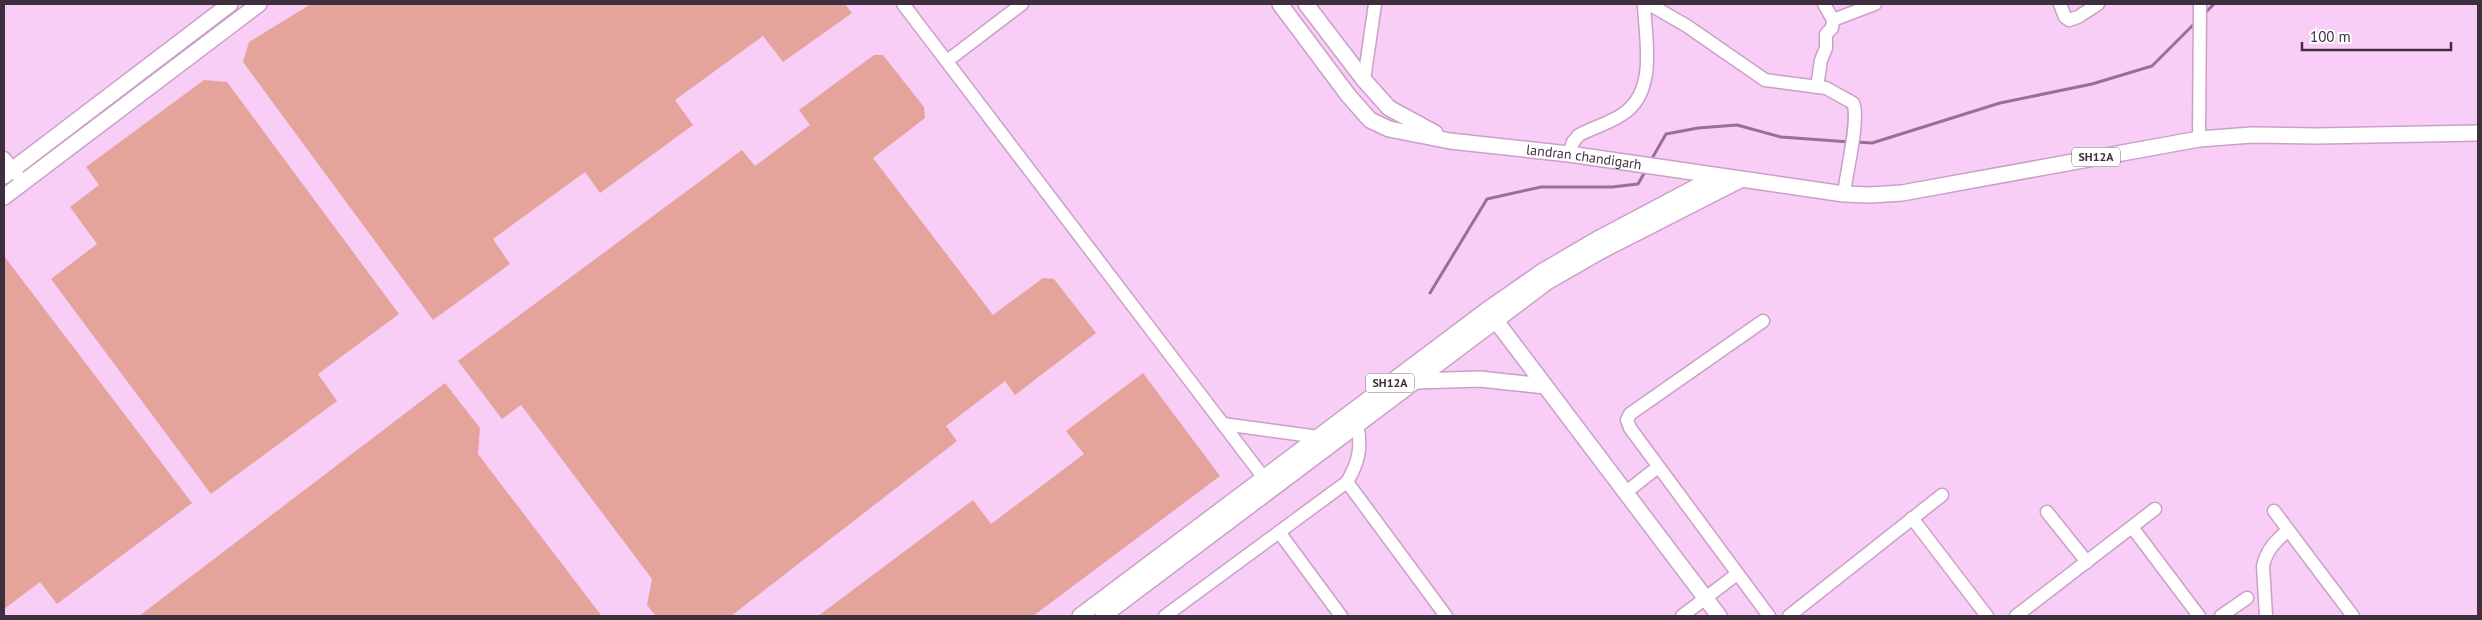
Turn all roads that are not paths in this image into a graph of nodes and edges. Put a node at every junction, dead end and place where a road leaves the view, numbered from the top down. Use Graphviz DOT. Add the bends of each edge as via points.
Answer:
graph roads {
  1 [pos="230,4"];
  2 [pos="259,4"];
  3 [pos="903,4"];
  4 [pos="1022,4"];
  5 [pos="1280,4"];
  6 [pos="1306,4"];
  7 [pos="1375,4"];
  8 [pos="1644,4"];
  9 [pos="1649,4"];
  10 [pos="1824,4"];
  11 [pos="1875,4"];
  12 [pos="2060,4"];
  13 [pos="2098,4"];
  14 [pos="2200,8"];
  15 [pos="1833,20"];
  16 [pos="947,61"];
  17 [pos="1364,80"];
  18 [pos="1817,87"];
  19 [pos="2478,133"];
  20 [pos="2198,140"];
  21 [pos="1450,141"];
  22 [pos="1569,154"];
  23 [pos="7,168"];
  24 [pos="1717,176"];
  25 [pos="1740,180"];
  26 [pos="23,182"];
  27 [pos="5,193"];
  28 [pos="1844,194"];
  29 [pos="1491,315"];
  30 [pos="1763,321"];
  31 [pos="1415,381"];
  32 [pos="1544,386"];
  33 [pos="1223,424"];
  34 [pos="1357,424"];
  35 [pos="1319,437"];
  36 [pos="1658,467"];
  37 [pos="1347,482"];
  38 [pos="1268,483"];
  39 [pos="1625,493"];
  40 [pos="1942,495"];
  41 [pos="2155,509"];
  42 [pos="2274,511"];
  43 [pos="2047,512"];
  44 [pos="1912,518"];
  45 [pos="2132,527"];
  46 [pos="2287,531"];
  47 [pos="1279,532"];
  48 [pos="2087,562"];
  49 [pos="1737,574"];
  50 [pos="1705,598"];
  51 [pos="2247,598"];
  52 [pos="1080,616"];
  53 [pos="1103,616"];
  54 [pos="1165,616"];
  55 [pos="1341,616"];
  56 [pos="1446,616"];
  57 [pos="1682,616"];
  58 [pos="1719,616"];
  59 [pos="1769,616"];
  60 [pos="1789,616"];
  61 [pos="1987,616"];
  62 [pos="2016,616"];
  63 [pos="2199,616"];
  64 [pos="2221,616"];
  65 [pos="2266,616"];
  66 [pos="2352,616"];
  1 -- 23 [label="main road"];
  2 -- 26 [label="main road"];
  3 -- 16 [label="street"];
  4 -- 16 [label="street"];
  5 -- 21 [label="main road, landran chandigarh" via="1370,120 1388,129"];
  6 -- 17 [label="main road"];
  7 -- 17 [label="street"];
  8 -- 22 [label="street" via="1646,72 1637,98 1628,111 1579,135"];
  9 -- 18 [label="street" via="1765,80"];
  10 -- 15 [label="street"];
  11 -- 15 [label="street"];
  12 -- 13 [label="street" via="2069,20"];
  14 -- 20 [label="street"];
  15 -- 18 [label="street" via="1832,28 1826,34"];
  16 -- 33 [label="street"];
  17 -- 21 [label="main road" via="1389,108"];
  18 -- 28 [label="street" via="1826,88 1855,107"];
  19 -- 20 [label="main road, SH12A / SH12A" via="2252,135"];
  20 -- 28 [label="main road, SH12A / SH12A" via="1902,193"];
  21 -- 22 [label="main road, landran chandigarh"];
  22 -- 24 [label="main road, landran chandigarh"];
  23 -- 26 [label="street"];
  24 -- 25 [label="main road, SH12A / SH12A"];
  24 -- 29 [label="main road, SH12A" via="1558,262"];
  25 -- 28 [label="main road, SH12A / SH12A"];
  25 -- 29 [label="main road, SH12A" via="1601,251"];
  26 -- 27 [label="main road"];
  29 -- 31 [label="main road, SH12A"];
  29 -- 32 [label="main road"];
  29 -- 35 [label="main road, SH12A"];
  30 -- 36 [label="street" via="1628,416 1630,428"];
  31 -- 32 [label="main road" via="1480,379"];
  31 -- 34 [label="main road, SH12A"];
  32 -- 39 [label="main road"];
  33 -- 35 [label="street"];
  33 -- 38 [label="street"];
  34 -- 37 [label="street" via="1360,452 1357,466"];
  34 -- 38 [label="main road, SH12A"];
  35 -- 38 [label="main road, SH12A"];
  36 -- 39 [label="street"];
  36 -- 49 [label="street"];
  37 -- 47 [label="street"];
  37 -- 56 [label="street"];
  38 -- 52 [label="main road, SH12A"];
  38 -- 53 [label="main road, SH12A"];
  39 -- 50 [label="main road"];
  40 -- 44 [label="street"];
  41 -- 45 [label="street"];
  42 -- 46 [label="street"];
  43 -- 48 [label="street"];
  44 -- 60 [label="street"];
  44 -- 61 [label="street"];
  45 -- 48 [label="street"];
  45 -- 63 [label="street"];
  46 -- 65 [label="street" via="2268,549 2263,566"];
  46 -- 66 [label="street"];
  47 -- 54 [label="street"];
  47 -- 55 [label="street"];
  48 -- 62 [label="street"];
  49 -- 50 [label="street"];
  49 -- 59 [label="street"];
  50 -- 57 [label="street"];
  50 -- 58 [label="main road"];
  51 -- 64 [label="street"];
}
